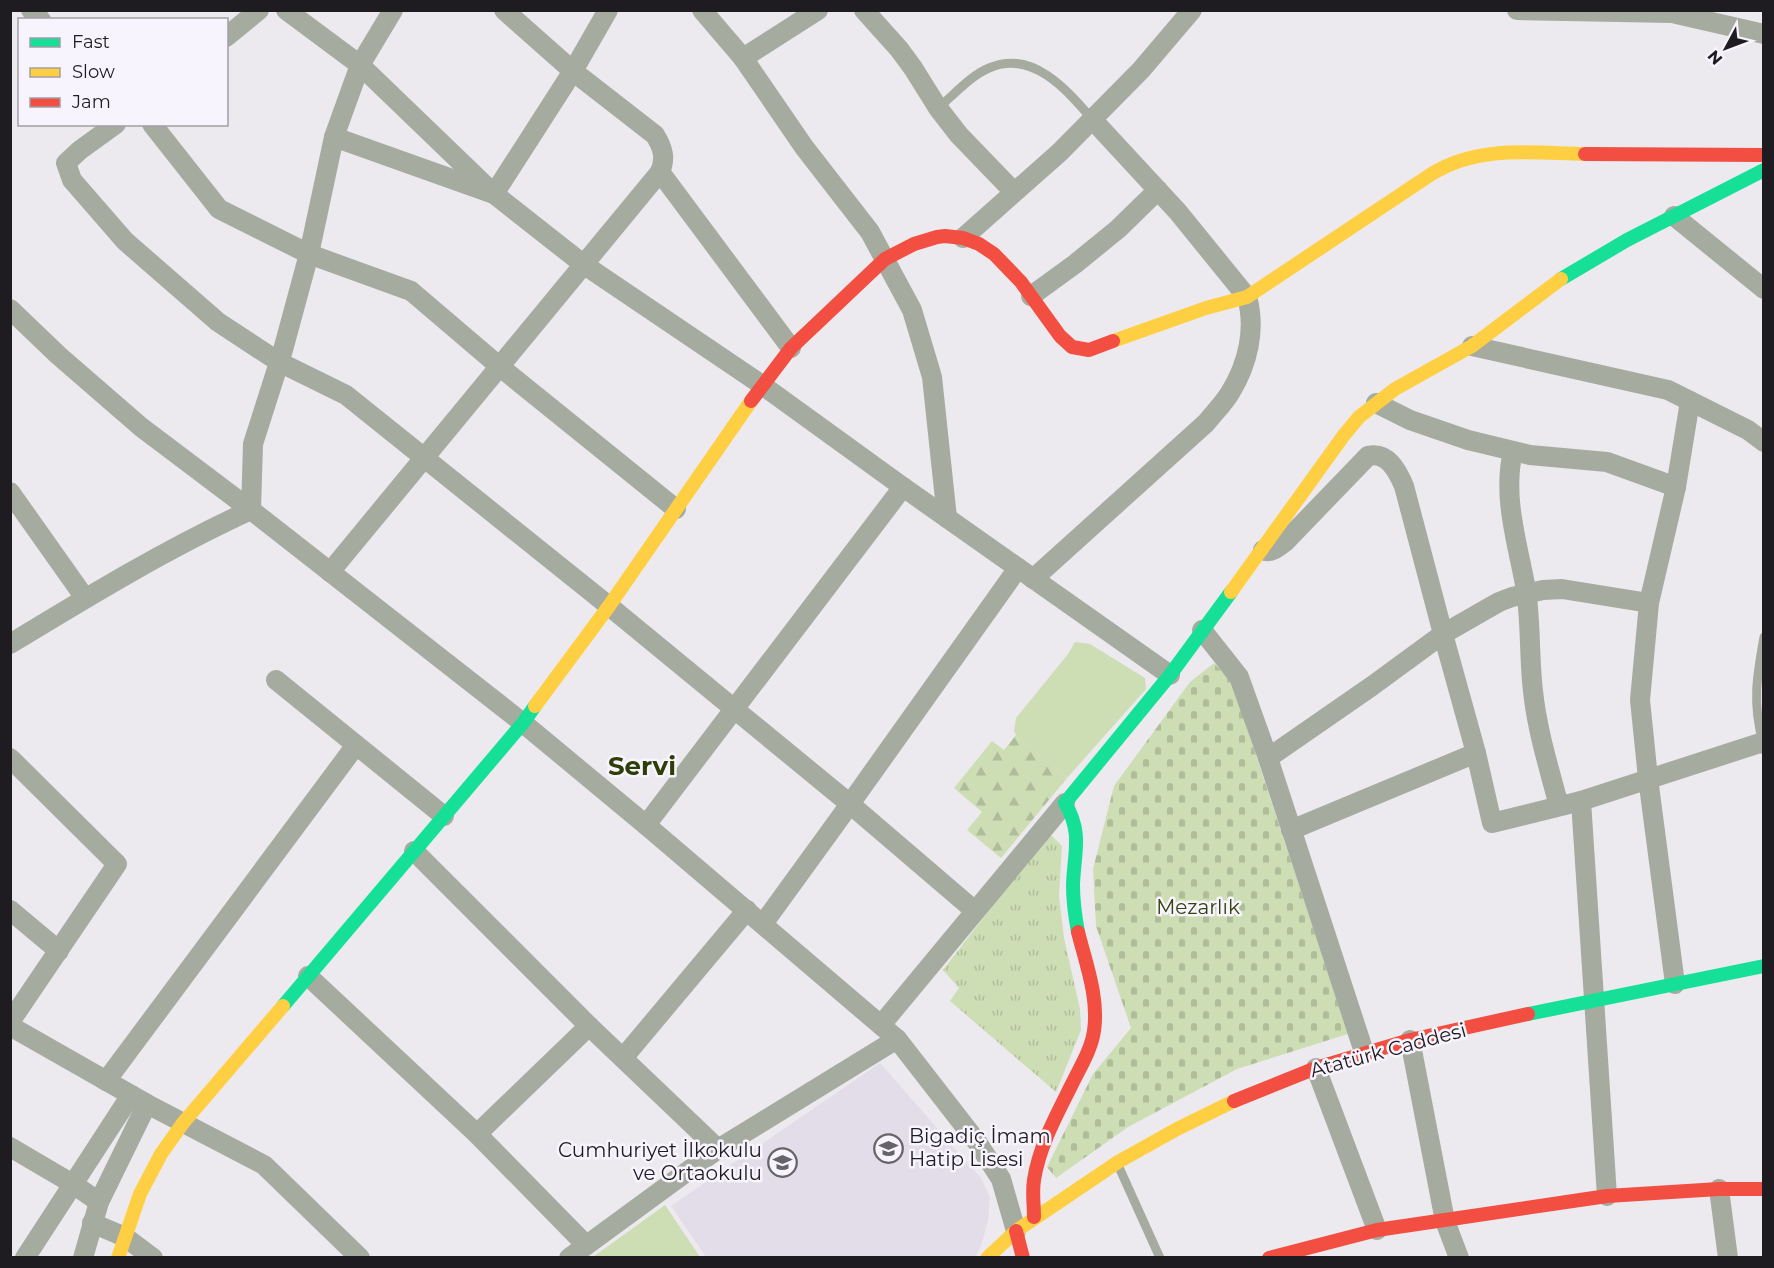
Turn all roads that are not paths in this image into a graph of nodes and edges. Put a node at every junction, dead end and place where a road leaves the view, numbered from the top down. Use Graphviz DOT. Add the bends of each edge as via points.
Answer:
graph roads {
  1 [pos="259,10"];
  2 [pos="286,10"];
  3 [pos="393,10"];
  4 [pos="504,10"];
  5 [pos="608,10"];
  6 [pos="702,10"];
  7 [pos="818,10"];
  8 [pos="864,10"];
  9 [pos="1192,10"];
  10 [pos="1517,10"];
  11 [pos="1670,12"];
  12 [pos="1764,34"];
  13 [pos="228,35"];
  14 [pos="743,58"];
  15 [pos="360,65"];
  16 [pos="573,71"];
  17 [pos="938,108"];
  18 [pos="1092,119"];
  19 [pos="114,126"];
  20 [pos="154,126"];
  21 [pos="334,137"];
  22 [pos="1764,155"];
  23 [pos="1764,170"];
  24 [pos="660,172"];
  25 [pos="1158,190"];
  26 [pos="1014,192"];
  27 [pos="494,194"];
  28 [pos="1674,216"];
  29 [pos="963,238"];
  30 [pos="309,254"];
  31 [pos="885,259"];
  32 [pos="584,264"];
  33 [pos="1764,289"];
  34 [pos="1031,296"];
  35 [pos="1247,297"];
  36 [pos="10,309"];
  37 [pos="1472,346"];
  38 [pos="791,348"];
  39 [pos="279,362"];
  40 [pos="499,366"];
  41 [pos="762,385"];
  42 [pos="1690,401"];
  43 [pos="1376,403"];
  44 [pos="1764,442"];
  45 [pos="1514,451"];
  46 [pos="424,458"];
  47 [pos="903,487"];
  48 [pos="1676,487"];
  49 [pos="10,492"];
  50 [pos="676,509"];
  51 [pos="251,510"];
  52 [pos="946,518"];
  53 [pos="1263,550"];
  54 [pos="330,572"];
  55 [pos="1026,573"];
  56 [pos="1526,592"];
  57 [pos="85,598"];
  58 [pos="1649,603"];
  59 [pos="609,606"];
  60 [pos="1202,630"];
  61 [pos="1443,634"];
  62 [pos="1764,637"];
  63 [pos="10,644"];
  64 [pos="1170,675"];
  65 [pos="276,680"];
  66 [pos="734,710"];
  67 [pos="523,723"];
  68 [pos="1763,743"];
  69 [pos="356,745"];
  70 [pos="1476,753"];
  71 [pos="10,758"];
  72 [pos="1268,759"];
  73 [pos="1648,778"];
  74 [pos="1581,801"];
  75 [pos="1065,803"];
  76 [pos="850,804"];
  77 [pos="1559,806"];
  78 [pos="444,816"];
  79 [pos="646,825"];
  80 [pos="1291,830"];
  81 [pos="414,852"];
  82 [pos="10,910"];
  83 [pos="747,910"];
  84 [pos="975,911"];
  85 [pos="763,924"];
  86 [pos="59,951"];
  87 [pos="1764,966"];
  88 [pos="308,976"];
  89 [pos="1675,984"];
  90 [pos="1595,1000"];
  91 [pos="10,1024"];
  92 [pos="881,1025"];
  93 [pos="589,1026"];
  94 [pos="897,1039"];
  95 [pos="1410,1040"];
  96 [pos="1364,1052"];
  97 [pos="623,1058"];
  98 [pos="1316,1068"];
  99 [pos="106,1081"];
  100 [pos="139,1099"];
  101 [pos="183,1123"];
  102 [pos="477,1134"];
  103 [pos="10,1147"];
  104 [pos="718,1149"];
  105 [pos="1118,1162"];
  106 [pos="73,1184"];
  107 [pos="1719,1189"];
  108 [pos="1764,1189"];
  109 [pos="1607,1196"];
  110 [pos="99,1202"];
  111 [pos="1034,1217"];
  112 [pos="1444,1221"];
  113 [pos="92,1223"];
  114 [pos="1377,1230"];
  115 [pos="1016,1231"];
  116 [pos="125,1237"];
  117 [pos="586,1245"];
  118 [pos="25,1257"];
  119 [pos="83,1257"];
  120 [pos="117,1257"];
  121 [pos="153,1257"];
  122 [pos="360,1257"];
  123 [pos="569,1257"];
  124 [pos="987,1257"];
  125 [pos="1023,1257"];
  126 [pos="1160,1257"];
  127 [pos="1269,1257"];
  128 [pos="1458,1257"];
  129 [pos="1728,1257"];
  1 -- 13 [label="street"];
  2 -- 15 [label="street"];
  3 -- 15 [label="street"];
  4 -- 16 [label="street"];
  5 -- 16 [label="street"];
  6 -- 14 [label="street"];
  7 -- 14 [label="street"];
  8 -- 17 [label="street" via="899,49"];
  9 -- 18 [label="street"];
  10 -- 11 [label="street"];
  11 -- 12 [label="street"];
  14 -- 31 [label="street" via="804,147 870,232"];
  15 -- 21 [label="street"];
  15 -- 27 [label="street"];
  16 -- 24 [label="street" via="655,135 664,155"];
  16 -- 27 [label="street"];
  17 -- 18 [label="lane" via="978,74 1011,63 1034,68 1055,80"];
  17 -- 26 [label="street"];
  18 -- 25 [label="street"];
  18 -- 26 [label="street"];
  19 -- 39 [label="street" via="66,163 72,180 125,241 218,322"];
  20 -- 30 [label="street" via="219,209"];
  21 -- 27 [label="street"];
  21 -- 30 [label="street"];
  22 -- 35 [label="street" via="1469,156 1433,172"];
  23 -- 28 [label="street"];
  24 -- 32 [label="street"];
  24 -- 38 [label="street"];
  25 -- 34 [label="street" via="1110,236"];
  25 -- 35 [label="street"];
  26 -- 29 [label="street"];
  27 -- 32 [label="street"];
  28 -- 33 [label="street"];
  28 -- 37 [label="street" via="1567,274"];
  29 -- 31 [label="street" via="944,236"];
  29 -- 34 [label="street" via="987,248"];
  30 -- 39 [label="street"];
  30 -- 40 [label="street" via="411,291"];
  31 -- 38 [label="street"];
  31 -- 52 [label="street" via="912,310 932,377"];
  32 -- 40 [label="street"];
  32 -- 41 [label="street"];
  34 -- 35 [label="street" via="1064,341 1082,350"];
  35 -- 55 [label="street" via="1252,313 1245,361 1230,392 1206,423"];
  36 -- 51 [label="street" via="141,427"];
  37 -- 42 [label="street" via="1668,390"];
  37 -- 43 [label="street"];
  38 -- 41 [label="street"];
  39 -- 46 [label="street" via="346,395"];
  39 -- 51 [label="street" via="253,444"];
  40 -- 46 [label="street"];
  40 -- 50 [label="street"];
  41 -- 47 [label="street"];
  41 -- 50 [label="street"];
  42 -- 44 [label="street"];
  42 -- 48 [label="street"];
  43 -- 45 [label="street" via="1410,420"];
  43 -- 53 [label="street" via="1344,435"];
  45 -- 48 [label="street" via="1607,462"];
  45 -- 56 [label="street" via="1509,476 1510,504"];
  46 -- 54 [label="street"];
  46 -- 59 [label="street"];
  47 -- 52 [label="street"];
  47 -- 66 [label="street"];
  48 -- 58 [label="street"];
  49 -- 57 [label="street"];
  50 -- 59 [label="street"];
  51 -- 54 [label="street"];
  51 -- 57 [label="street"];
  52 -- 55 [label="street"];
  53 -- 60 [label="street"];
  53 -- 61 [label="street" via="1272,551 1285,542 1363,459 1375,454 1382,456 1395,468 1404,486"];
  54 -- 67 [label="street"];
  55 -- 64 [label="street"];
  55 -- 76 [label="street"];
  56 -- 58 [label="street" via="1562,589"];
  56 -- 61 [label="street" via="1498,602"];
  56 -- 77 [label="street" via="1539,730"];
  57 -- 63 [label="street"];
  58 -- 73 [label="street" via="1640,700"];
  59 -- 66 [label="street"];
  59 -- 67 [label="street"];
  60 -- 64 [label="street"];
  60 -- 72 [label="street" via="1239,678"];
  61 -- 70 [label="street"];
  61 -- 72 [label="street"];
  62 -- 68 [label="lane" via="1755,691"];
  64 -- 75 [label="street"];
  65 -- 69 [label="street"];
  66 -- 76 [label="street"];
  66 -- 79 [label="street"];
  67 -- 78 [label="street"];
  67 -- 79 [label="street"];
  68 -- 73 [label="street"];
  69 -- 78 [label="street"];
  69 -- 99 [label="street"];
  70 -- 77 [label="street" via="1492,824"];
  70 -- 80 [label="street"];
  71 -- 86 [label="street" via="117,864"];
  72 -- 80 [label="street"];
  73 -- 74 [label="street"];
  73 -- 89 [label="street"];
  74 -- 77 [label="street"];
  74 -- 90 [label="street"];
  75 -- 84 [label="street"];
  75 -- 111 [label="street" via="1076,823 1074,917 1096,1018 1088,1051 1040,1159 1034,1181"];
  76 -- 84 [label="street"];
  76 -- 85 [label="street"];
  78 -- 81 [label="street"];
  79 -- 83 [label="street"];
  80 -- 96 [label="street"];
  81 -- 88 [label="street"];
  81 -- 93 [label="street"];
  82 -- 86 [label="street"];
  83 -- 85 [label="street"];
  83 -- 97 [label="street"];
  84 -- 92 [label="street"];
  85 -- 92 [label="street"];
  86 -- 91 [label="street"];
  87 -- 89 [label="street, Atatürk Caddesi"];
  88 -- 101 [label="street"];
  88 -- 102 [label="street"];
  89 -- 90 [label="street, Atatürk Caddesi"];
  90 -- 95 [label="street, Atatürk Caddesi"];
  90 -- 109 [label="street"];
  91 -- 99 [label="street"];
  92 -- 94 [label="street"];
  93 -- 97 [label="street"];
  93 -- 102 [label="street"];
  94 -- 104 [label="street"];
  94 -- 115 [label="street" via="1001,1179"];
  95 -- 96 [label="street, Atatürk Caddesi"];
  95 -- 112 [label="street"];
  96 -- 98 [label="street, Atatürk Caddesi"];
  97 -- 104 [label="street"];
  98 -- 105 [label="street, Atatürk Caddesi" via="1230,1103"];
  98 -- 114 [label="street"];
  99 -- 100 [label="street"];
  100 -- 101 [label="street"];
  100 -- 106 [label="street"];
  100 -- 110 [label="street"];
  101 -- 116 [label="street" via="149,1173"];
  101 -- 122 [label="street" via="264,1165"];
  102 -- 117 [label="street"];
  103 -- 106 [label="street"];
  104 -- 117 [label="street"];
  105 -- 111 [label="street, Atatürk Caddesi"];
  105 -- 126 [label="lane"];
  106 -- 110 [label="street"];
  106 -- 118 [label="street"];
  107 -- 108 [label="street"];
  107 -- 109 [label="street"];
  107 -- 129 [label="street"];
  109 -- 112 [label="street"];
  110 -- 113 [label="street"];
  111 -- 115 [label="street, Atatürk Caddesi"];
  112 -- 114 [label="street"];
  112 -- 128 [label="street"];
  113 -- 116 [label="street"];
  113 -- 119 [label="street"];
  114 -- 127 [label="street"];
  115 -- 124 [label="street, Atatürk Caddesi"];
  115 -- 125 [label="street"];
  116 -- 120 [label="street"];
  116 -- 121 [label="street"];
  117 -- 123 [label="street"];
}
